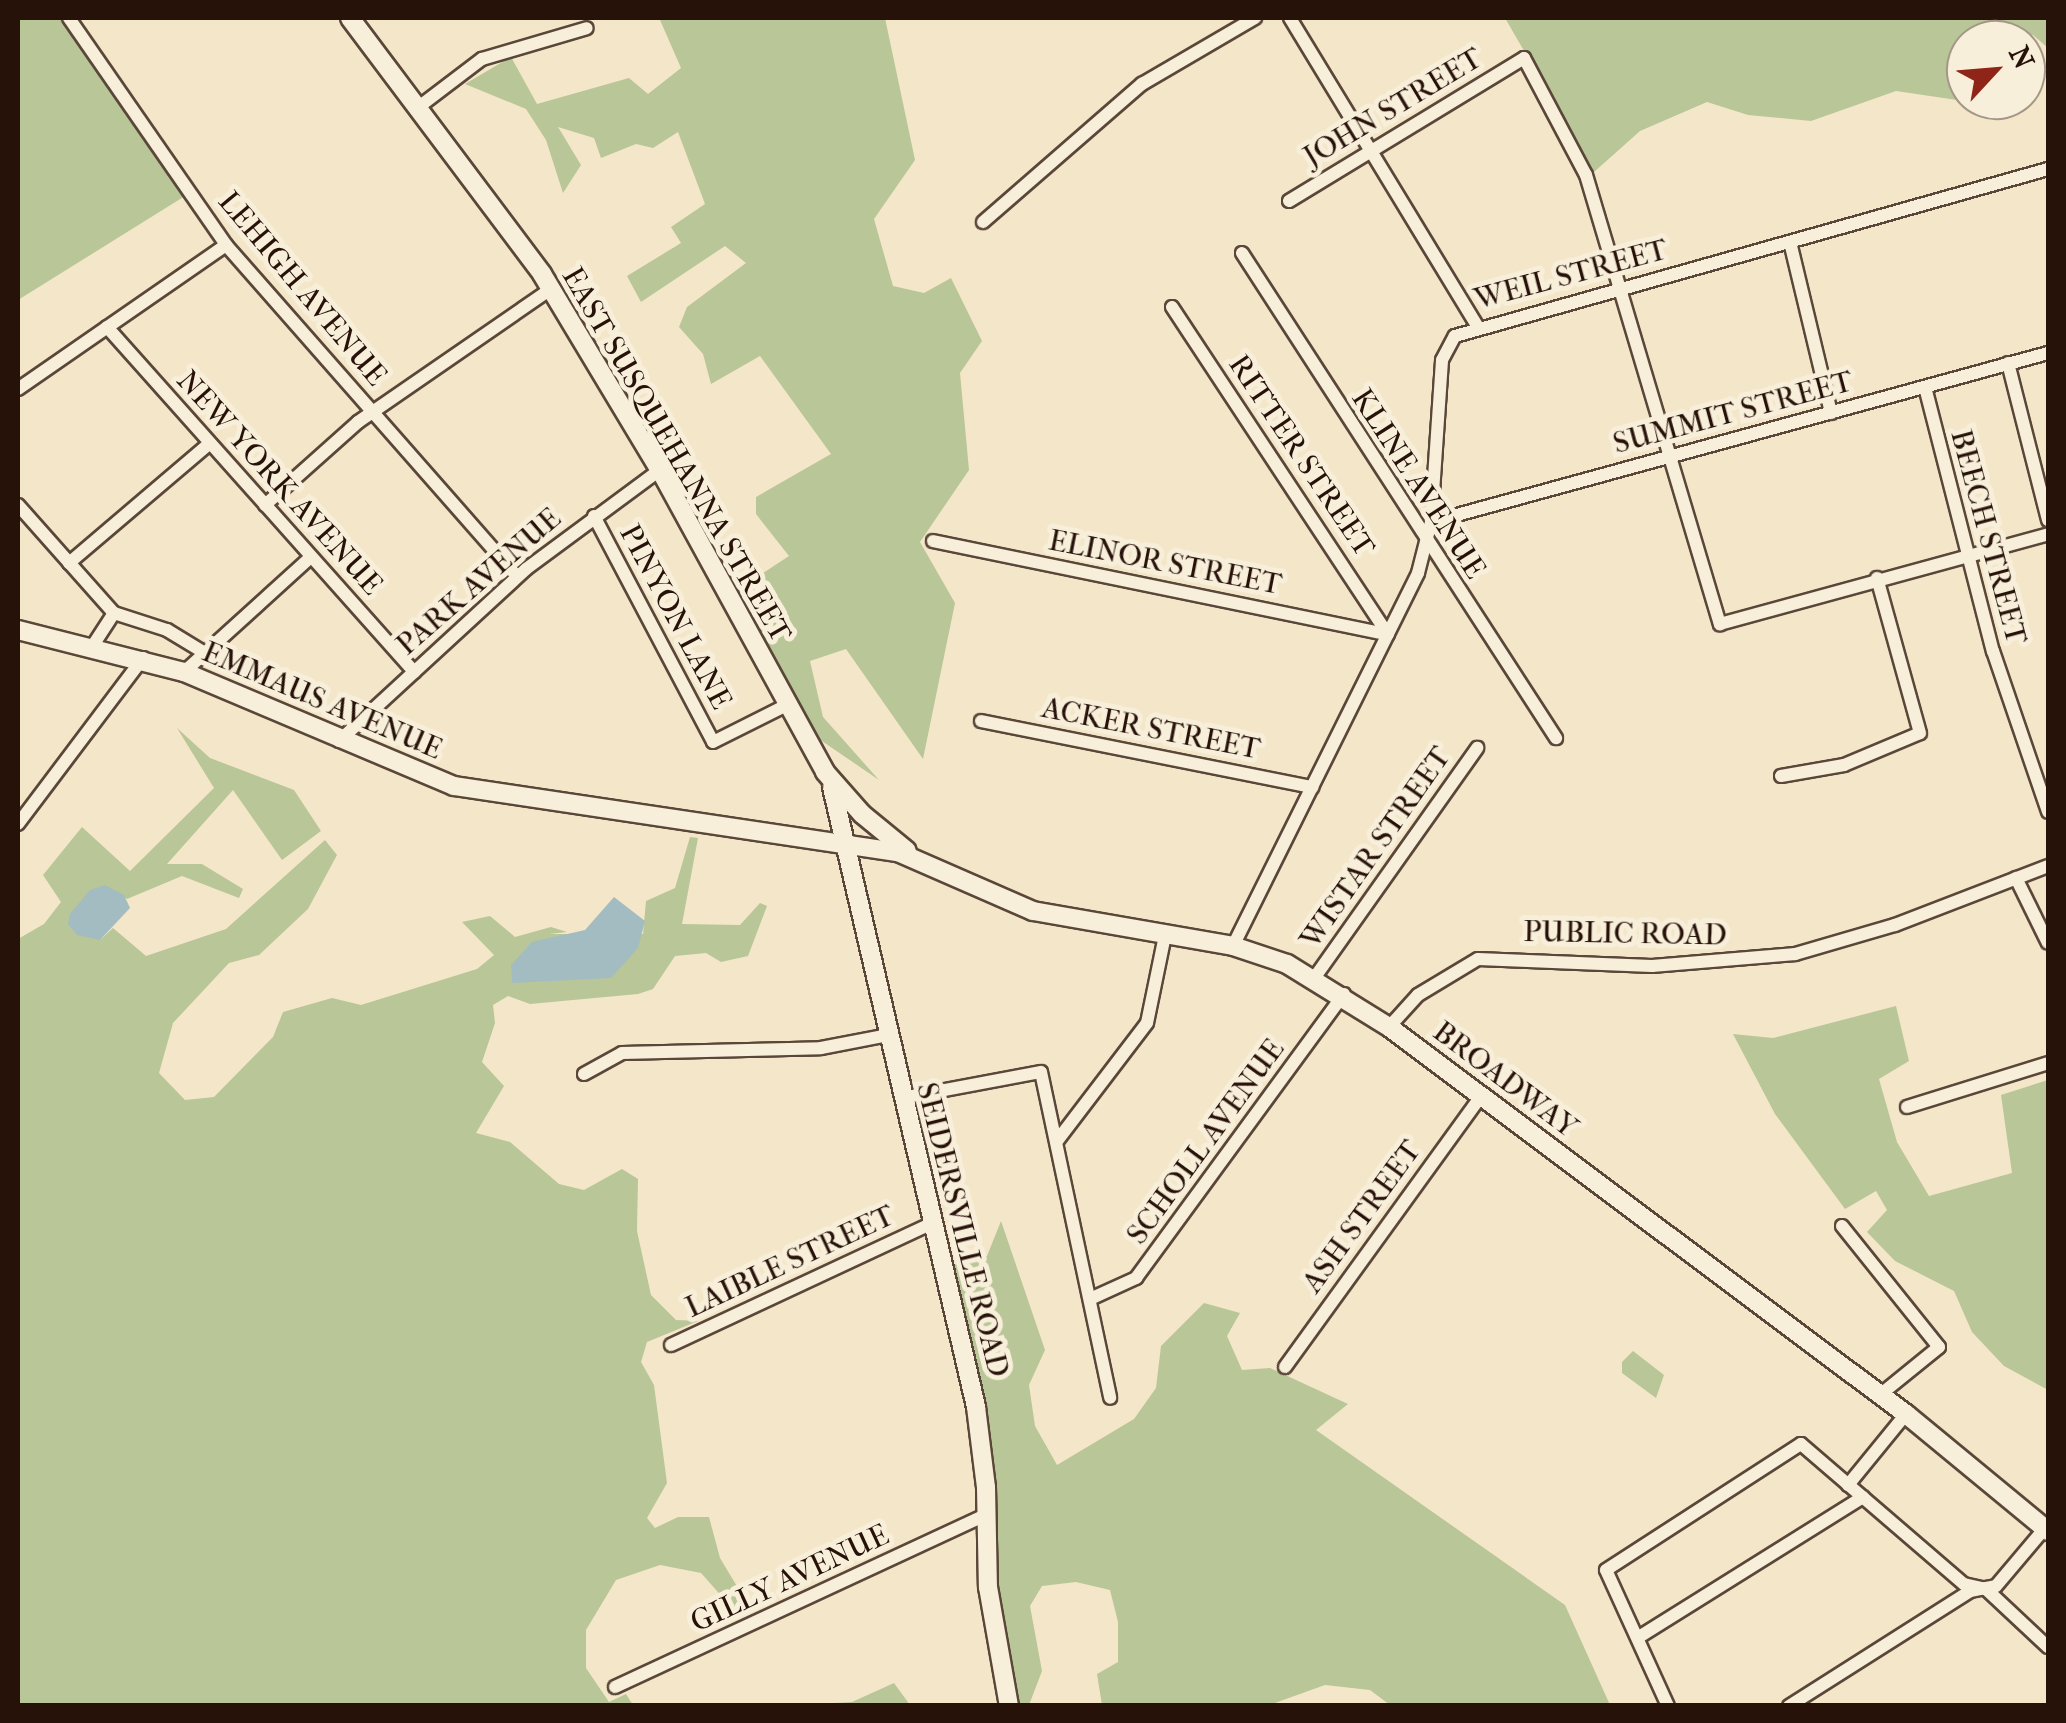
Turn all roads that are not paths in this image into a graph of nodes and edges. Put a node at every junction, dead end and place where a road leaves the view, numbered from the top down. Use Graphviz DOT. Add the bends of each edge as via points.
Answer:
graph roads {
  1 [pos="69,18"];
  2 [pos="350,18"];
  3 [pos="1255,18"];
  4 [pos="1290,18"];
  5 [pos="587,28"];
  6 [pos="420,106"];
  7 [pos="1373,151"];
  8 [pos="2048,169"];
  9 [pos="1289,201"];
  10 [pos="984,222"];
  11 [pos="1790,242"];
  12 [pos="226,245"];
  13 [pos="1242,253"];
  14 [pos="1620,289"];
  15 [pos="552,290"];
  16 [pos="1172,307"];
  17 [pos="1477,326"];
  18 [pos="107,328"];
  19 [pos="2048,353"];
  20 [pos="2008,363"];
  21 [pos="1925,386"];
  22 [pos="18,389"];
  23 [pos="373,412"];
  24 [pos="1831,412"];
  25 [pos="210,444"];
  26 [pos="1666,456"];
  27 [pos="660,470"];
  28 [pos="265,505"];
  29 [pos="18,506"];
  30 [pos="594,516"];
  31 [pos="2048,520"];
  32 [pos="1431,522"];
  33 [pos="2048,534"];
  34 [pos="933,542"];
  35 [pos="1427,544"];
  36 [pos="1967,555"];
  37 [pos="311,557"];
  38 [pos="69,564"];
  39 [pos="517,576"];
  40 [pos="1877,578"];
  41 [pos="114,613"];
  42 [pos="18,630"];
  43 [pos="1388,634"];
  44 [pos="92,647"];
  45 [pos="204,653"];
  46 [pos="143,658"];
  47 [pos="184,672"];
  48 [pos="414,672"];
  49 [pos="785,706"];
  50 [pos="981,721"];
  51 [pos="1556,738"];
  52 [pos="339,741"];
  53 [pos="1477,748"];
  54 [pos="826,772"];
  55 [pos="1781,776"];
  56 [pos="1312,788"];
  57 [pos="2048,812"];
  58 [pos="18,824"];
  59 [pos="846,845"];
  60 [pos="924,862"];
  61 [pos="2048,866"];
  62 [pos="2016,878"];
  63 [pos="1165,935"];
  64 [pos="2048,943"];
  65 [pos="1233,946"];
  66 [pos="1315,977"];
  67 [pos="1344,994"];
  68 [pos="1389,1026"];
  69 [pos="888,1035"];
  70 [pos="2048,1063"];
  71 [pos="584,1074"];
  72 [pos="1480,1096"];
  73 [pos="902,1098"];
  74 [pos="1907,1108"];
  75 [pos="1056,1141"];
  76 [pos="930,1224"];
  77 [pos="1842,1226"];
  78 [pos="1090,1299"];
  79 [pos="672,1345"];
  80 [pos="1284,1368"];
  81 [pos="1880,1395"];
  82 [pos="1110,1398"];
  83 [pos="1906,1414"];
  84 [pos="1848,1485"];
  85 [pos="1863,1497"];
  86 [pos="986,1515"];
  87 [pos="2047,1530"];
  88 [pos="1986,1589"];
  89 [pos="1639,1638"];
  90 [pos="2048,1647"];
  91 [pos="615,1687"];
  92 [pos="1009,1706"];
  93 [pos="1668,1706"];
  94 [pos="1789,1706"];
  1 -- 12 [label="street, LEHIGH AVENUE"];
  2 -- 6 [label="main road, EAST SUSQUEHANNA STREET"];
  3 -- 10 [label="street" via="1142,84"];
  4 -- 7 [label="street"];
  5 -- 6 [label="street" via="482,60"];
  6 -- 15 [label="main road, EAST SUSQUEHANNA STREET"];
  7 -- 9 [label="street, JOHN STREET"];
  7 -- 14 [label="street, JOHN STREET" via="1524,58 1578,154"];
  7 -- 17 [label="street"];
  8 -- 11 [label="street, WEIL STREET"];
  11 -- 14 [label="street, WEIL STREET"];
  11 -- 24 [label="street"];
  12 -- 18 [label="street"];
  12 -- 23 [label="street, LEHIGH AVENUE"];
  13 -- 35 [label="street, KLINE AVENUE"];
  14 -- 17 [label="street, WEIL STREET"];
  14 -- 26 [label="street"];
  15 -- 23 [label="street"];
  15 -- 27 [label="main road, EAST SUSQUEHANNA STREET"];
  16 -- 43 [label="street, RITTER STREET"];
  17 -- 32 [label="street, WEIL STREET" via="1455,336 1442,360"];
  18 -- 22 [label="street"];
  18 -- 25 [label="street, NEW YORK AVENUE"];
  19 -- 20 [label="street, SUMMIT STREET"];
  20 -- 21 [label="street, SUMMIT STREET"];
  20 -- 31 [label="street"];
  21 -- 24 [label="street, SUMMIT STREET"];
  21 -- 36 [label="street, BEECH STREET"];
  23 -- 28 [label="street"];
  23 -- 39 [label="street, LEHIGH AVENUE"];
  24 -- 26 [label="street, SUMMIT STREET"];
  25 -- 28 [label="street, NEW YORK AVENUE"];
  25 -- 38 [label="street"];
  26 -- 32 [label="street, SUMMIT STREET"];
  26 -- 40 [label="street" via="1679,479 1720,624"];
  27 -- 30 [label="street, PARK AVENUE"];
  27 -- 49 [label="main road, EAST SUSQUEHANNA STREET"];
  28 -- 37 [label="street, NEW YORK AVENUE"];
  29 -- 38 [label="street"];
  30 -- 39 [label="street, PARK AVENUE"];
  30 -- 49 [label="street, PINYON LANE" via="713,742"];
  32 -- 35 [label="street, WEIL STREET"];
  33 -- 36 [label="street"];
  34 -- 43 [label="street, ELINOR STREET"];
  35 -- 43 [label="street, WEIL STREET"];
  35 -- 51 [label="street, KLINE AVENUE"];
  36 -- 40 [label="street"];
  36 -- 57 [label="street, BEECH STREET"];
  37 -- 45 [label="street"];
  37 -- 48 [label="street, NEW YORK AVENUE"];
  38 -- 41 [label="street"];
  39 -- 48 [label="street, PARK AVENUE"];
  40 -- 55 [label="street" via="1922,727 1916,739 1844,765"];
  41 -- 44 [label="street"];
  41 -- 45 [label="street" via="168,630"];
  42 -- 44 [label="main road, EMMAUS AVENUE"];
  43 -- 56 [label="street, WEIL STREET"];
  44 -- 46 [label="main road, EMMAUS AVENUE"];
  45 -- 47 [label="street"];
  46 -- 47 [label="main road, EMMAUS AVENUE"];
  46 -- 58 [label="street"];
  47 -- 52 [label="main road, EMMAUS AVENUE"];
  48 -- 52 [label="street, PARK AVENUE"];
  49 -- 54 [label="main road, EAST SUSQUEHANNA STREET"];
  50 -- 56 [label="street, ACKER STREET"];
  52 -- 59 [label="main road, EMMAUS AVENUE" via="415,774 486,792"];
  53 -- 66 [label="street, WISTAR STREET"];
  54 -- 59 [label="main road, SEIDERSVILLE ROAD"];
  54 -- 60 [label="main road, EAST SUSQUEHANNA STREET" via="862,814"];
  56 -- 65 [label="street, WEIL STREET"];
  59 -- 60 [label="main road, BROADWAY"];
  59 -- 69 [label="main road, SEIDERSVILLE ROAD"];
  60 -- 63 [label="main road, BROADWAY" via="1033,912"];
  61 -- 62 [label="street, PUBLIC ROAD"];
  62 -- 64 [label="street"];
  62 -- 68 [label="street, PUBLIC ROAD" via="1895,925 1794,954 1652,966 1488,956 1436,982"];
  63 -- 65 [label="main road, BROADWAY"];
  63 -- 75 [label="street" via="1147,1023"];
  65 -- 66 [label="main road, BROADWAY"];
  66 -- 67 [label="main road, BROADWAY"];
  67 -- 68 [label="main road, BROADWAY"];
  67 -- 78 [label="street, SCHOLL AVENUE" via="1136,1278"];
  68 -- 72 [label="main road, BROADWAY"];
  69 -- 71 [label="street" via="821,1048 622,1053"];
  69 -- 73 [label="main road, SEIDERSVILLE ROAD"];
  70 -- 74 [label="street"];
  72 -- 80 [label="street, ASH STREET"];
  72 -- 81 [label="main road, BROADWAY"];
  73 -- 75 [label="street" via="1041,1072"];
  73 -- 76 [label="main road, SEIDERSVILLE ROAD"];
  75 -- 78 [label="street"];
  76 -- 79 [label="street, LAIBLE STREET"];
  76 -- 86 [label="main road, SEIDERSVILLE ROAD" via="976,1406"];
  77 -- 81 [label="street" via="1938,1347"];
  78 -- 82 [label="street"];
  81 -- 83 [label="main road, BROADWAY"];
  83 -- 84 [label="street"];
  83 -- 87 [label="main road, BROADWAY"];
  84 -- 85 [label="street"];
  84 -- 89 [label="street" via="1800,1444 1606,1570"];
  85 -- 88 [label="street" via="1964,1584"];
  85 -- 89 [label="street"];
  86 -- 91 [label="street, GILLY AVENUE"];
  86 -- 92 [label="main road, SEIDERSVILLE ROAD" via="988,1587"];
  87 -- 88 [label="street"];
  88 -- 90 [label="street"];
  88 -- 94 [label="street" via="1970,1591"];
  89 -- 93 [label="street"];
}
